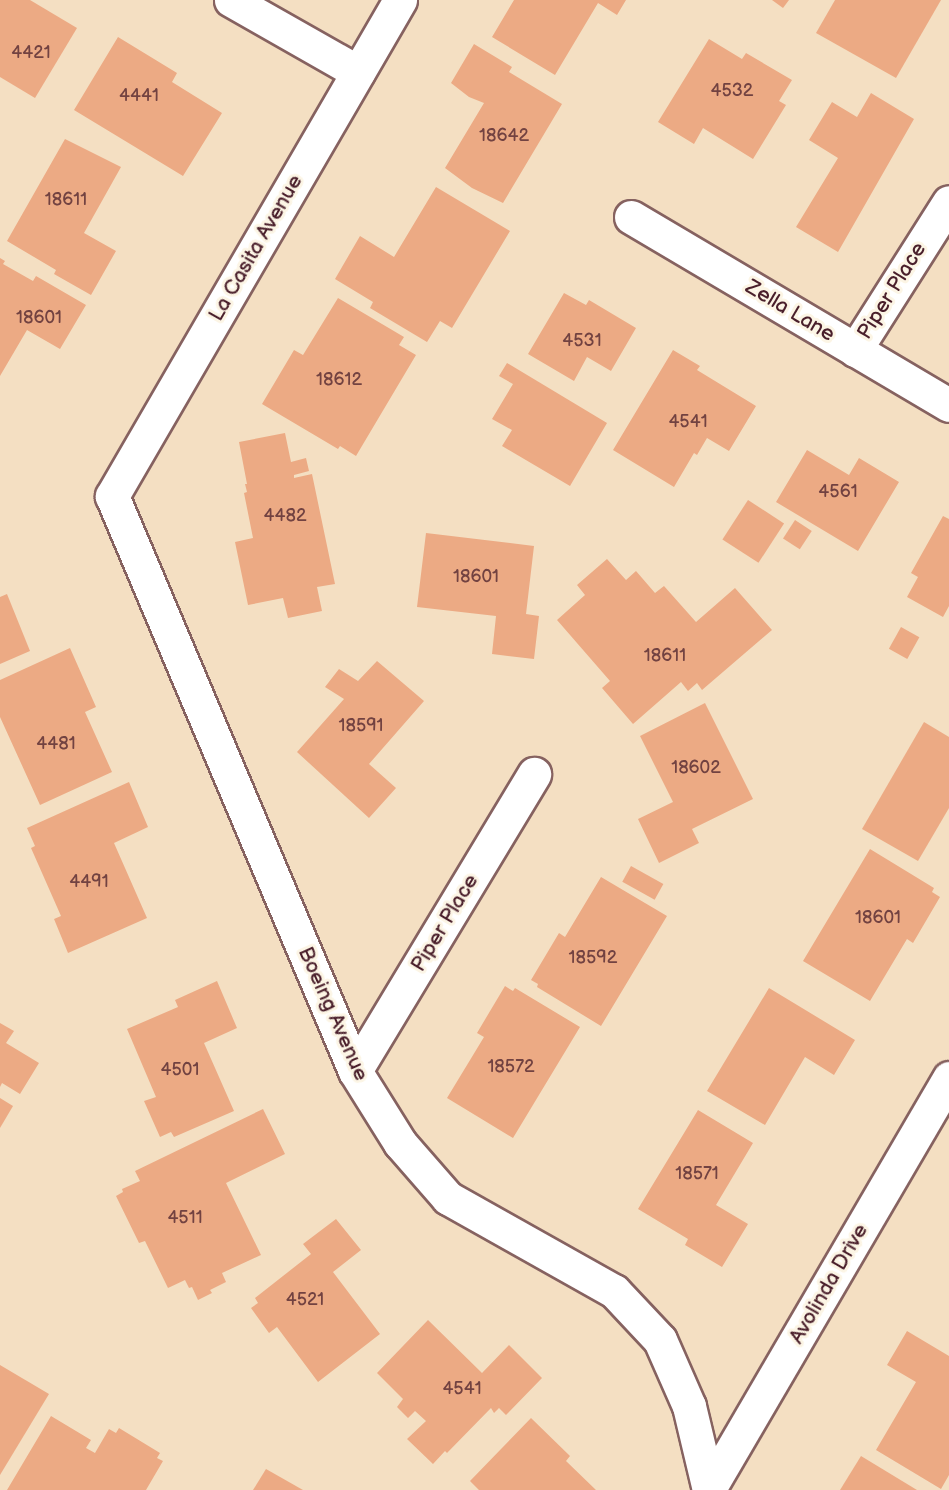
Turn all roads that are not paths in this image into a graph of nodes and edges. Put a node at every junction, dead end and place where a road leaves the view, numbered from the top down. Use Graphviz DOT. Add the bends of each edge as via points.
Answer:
graph roads {
  1 [pos="231,0"];
  2 [pos="400,0"];
  3 [pos="358,72"];
  4 [pos="949,202"];
  5 [pos="631,217"];
  6 [pos="855,350"];
  7 [pos="949,405"];
  8 [pos="112,496"];
  9 [pos="534,774"];
  10 [pos="355,1071"];
  11 [pos="949,1078"];
  12 [pos="709,1489"];
  1 -- 3 [label="street"];
  2 -- 3 [label="street, La Casita Avenue"];
  3 -- 8 [label="street, La Casita Avenue"];
  4 -- 6 [label="street, Piper Place"];
  5 -- 6 [label="street, Zella Lane"];
  6 -- 7 [label="street, Zella Lane"];
  8 -- 10 [label="street, Boeing Avenue"];
  9 -- 10 [label="street, Piper Place"];
  10 -- 12 [label="street, Boeing Avenue" via="400,1143 448,1198 614,1291 660,1340 689,1406"];
  11 -- 12 [label="street, Avolinda Drive"];
}
